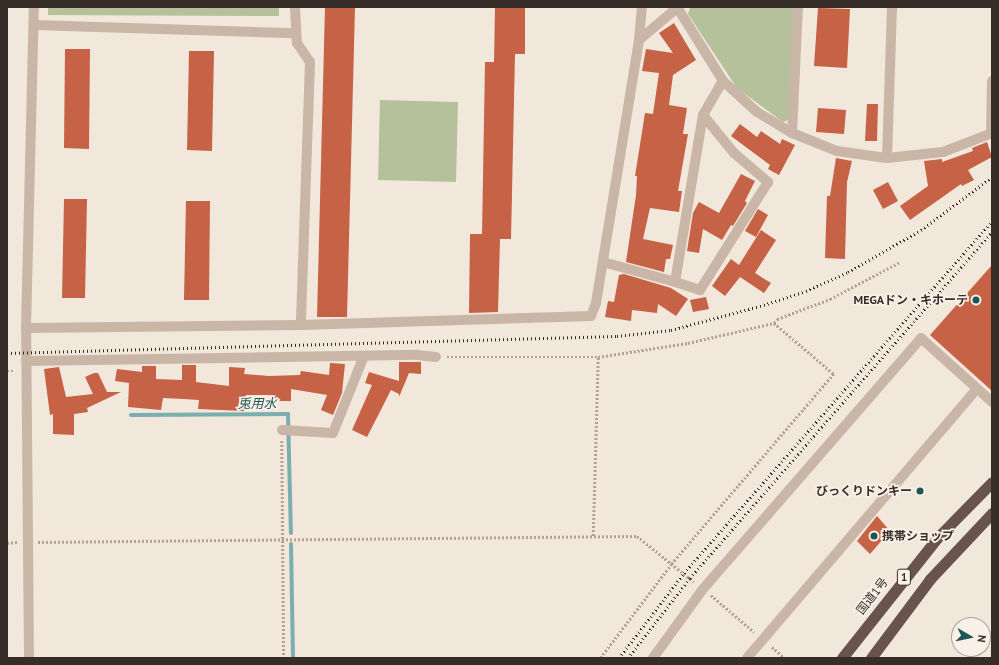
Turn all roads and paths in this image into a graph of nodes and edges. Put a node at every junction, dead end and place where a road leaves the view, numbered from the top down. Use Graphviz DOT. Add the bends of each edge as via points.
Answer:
graph roads {
  1 [pos="34,7"];
  2 [pos="295,7"];
  3 [pos="642,7"];
  4 [pos="678,7"];
  5 [pos="798,7"];
  6 [pos="892,7"];
  7 [pos="34,25"];
  8 [pos="295,33"];
  9 [pos="639,40"];
  10 [pos="723,81"];
  11 [pos="992,81"];
  12 [pos="703,115"];
  13 [pos="792,133"];
  14 [pos="991,134"];
  15 [pos="887,158"];
  16 [pos="603,262"];
  17 [pos="900,262"];
  18 [pos="674,282"];
  19 [pos="774,323"];
  20 [pos="301,325"];
  21 [pos="26,328"];
  22 [pos="364,356"];
  23 [pos="436,357"];
  24 [pos="598,357"];
  25 [pos="26,361"];
  26 [pos="977,389"];
  27 [pos="992,402"];
  28 [pos="282,430"];
  29 [pos="992,482"];
  30 [pos="991,516"];
  31 [pos="593,536"];
  32 [pos="282,541"];
  33 [pos="28,542"];
  34 [pos="672,564"];
  35 [pos="703,589"];
  36 [pos="763,639"];
  37 [pos="29,658"];
  38 [pos="284,658"];
  39 [pos="601,658"];
  40 [pos="652,658"];
  41 [pos="746,658"];
  42 [pos="785,658"];
  43 [pos="842,658"];
  44 [pos="871,658"];
  1 -- 7 [label="street"];
  2 -- 8 [label="street"];
  3 -- 9 [label="street"];
  4 -- 9 [label="street"];
  4 -- 10 [label="street"];
  5 -- 13 [label="street"];
  6 -- 15 [label="street"];
  7 -- 8 [label="street"];
  7 -- 21 [label="street"];
  8 -- 20 [label="street" via="297,43 310,62"];
  9 -- 16 [label="street"];
  10 -- 12 [label="street"];
  10 -- 13 [label="street" via="757,112"];
  11 -- 14 [label="street"];
  12 -- 18 [label="street"];
  12 -- 18 [label="street" via="734,153 768,182 700,290"];
  13 -- 15 [label="street" via="837,151"];
  14 -- 15 [label="street" via="943,152"];
  16 -- 18 [label="street"];
  16 -- 20 [label="street" via="596,303 591,316"];
  17 -- 19 [label="path" via="830,299 777,319"];
  19 -- 24 [label="path" via="688,343"];
  19 -- 34 [label="path" via="834,374"];
  20 -- 21 [label="street"];
  21 -- 25 [label="street"];
  22 -- 23 [label="street"];
  22 -- 25 [label="street"];
  22 -- 28 [label="street" via="333,433"];
  23 -- 24 [label="path"];
  24 -- 31 [label="path"];
  25 -- 33 [label="street"];
  26 -- 27 [label="street"];
  26 -- 35 [label="street" via="921,338"];
  26 -- 36 [label="street"];
  28 -- 32 [label="path"];
  29 -- 43 [label="highway, 国道1号 / 1" via="937,538"];
  30 -- 44 [label="highway, 1" via="930,579"];
  31 -- 32 [label="path"];
  31 -- 34 [label="path" via="637,536"];
  32 -- 33 [label="path"];
  32 -- 38 [label="path"];
  33 -- 37 [label="street"];
  34 -- 35 [label="path"];
  34 -- 39 [label="path"];
  35 -- 36 [label="path"];
  35 -- 40 [label="street"];
  36 -- 41 [label="street"];
  36 -- 42 [label="path"];
}
